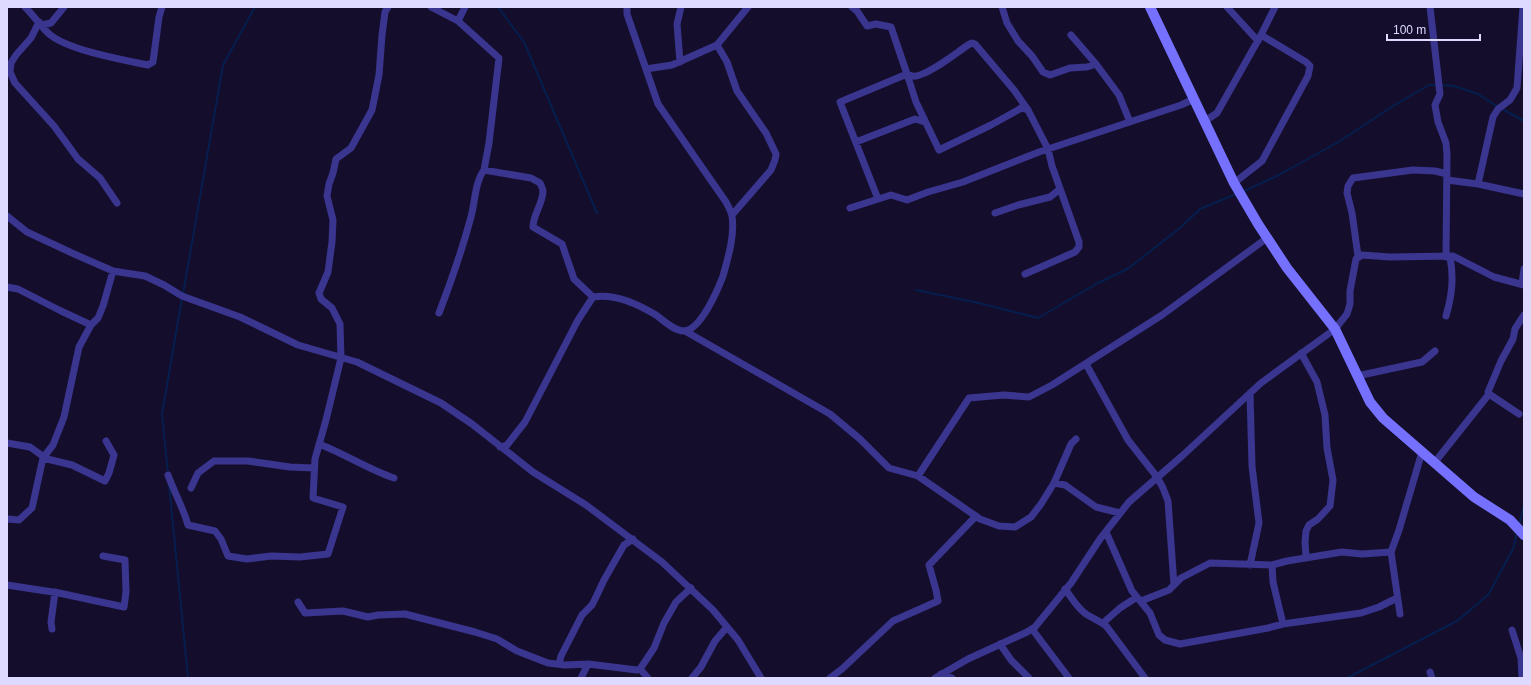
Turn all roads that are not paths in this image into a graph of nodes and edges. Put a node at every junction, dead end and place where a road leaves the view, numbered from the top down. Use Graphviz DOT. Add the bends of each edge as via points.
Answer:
graph roads {
  1 [pos="26,7"];
  2 [pos="64,7"];
  3 [pos="162,7"];
  4 [pos="388,7"];
  5 [pos="431,7"];
  6 [pos="465,7"];
  7 [pos="627,7"];
  8 [pos="681,7"];
  9 [pos="748,7"];
  10 [pos="852,7"];
  11 [pos="1002,7"];
  12 [pos="1150,7"];
  13 [pos="1227,7"];
  14 [pos="1276,7"];
  15 [pos="1430,7"];
  16 [pos="1523,7"];
  17 [pos="458,21"];
  18 [pos="41,24"];
  19 [pos="1071,35"];
  20 [pos="1260,38"];
  21 [pos="717,45"];
  22 [pos="680,62"];
  23 [pos="1096,64"];
  24 [pos="646,69"];
  25 [pos="907,74"];
  26 [pos="1194,99"];
  27 [pos="1028,110"];
  28 [pos="1205,121"];
  29 [pos="925,122"];
  30 [pos="1130,122"];
  31 [pos="856,142"];
  32 [pos="1048,149"];
  33 [pos="484,170"];
  34 [pos="1447,177"];
  35 [pos="1478,184"];
  36 [pos="1235,185"];
  37 [pos="1060,189"];
  38 [pos="1524,194"];
  39 [pos="878,199"];
  40 [pos="117,203"];
  41 [pos="850,208"];
  42 [pos="995,213"];
  43 [pos="7,216"];
  44 [pos="732,216"];
  45 [pos="1267,238"];
  46 [pos="1358,256"];
  47 [pos="1448,257"];
  48 [pos="1524,269"];
  49 [pos="114,270"];
  50 [pos="1025,274"];
  51 [pos="1523,284"];
  52 [pos="7,287"];
  53 [pos="593,298"];
  54 [pos="439,313"];
  55 [pos="1524,315"];
  56 [pos="1446,316"];
  57 [pos="91,325"];
  58 [pos="1335,329"];
  59 [pos="685,331"];
  60 [pos="1435,351"];
  61 [pos="1301,353"];
  62 [pos="341,358"];
  63 [pos="1086,364"];
  64 [pos="1357,376"];
  65 [pos="1250,393"];
  66 [pos="1489,394"];
  67 [pos="1519,414"];
  68 [pos="1076,439"];
  69 [pos="106,441"];
  70 [pos="7,443"];
  71 [pos="319,444"];
  72 [pos="504,446"];
  73 [pos="1422,452"];
  74 [pos="43,458"];
  75 [pos="1435,462"];
  76 [pos="314,468"];
  77 [pos="168,474"];
  78 [pos="918,476"];
  79 [pos="1157,477"];
  80 [pos="394,478"];
  81 [pos="1054,483"];
  82 [pos="191,488"];
  83 [pos="1120,513"];
  84 [pos="976,516"];
  85 [pos="7,519"];
  86 [pos="1106,532"];
  87 [pos="1524,535"];
  88 [pos="633,539"];
  89 [pos="1392,552"];
  90 [pos="103,556"];
  91 [pos="1306,557"];
  92 [pos="1250,565"];
  93 [pos="1272,565"];
  94 [pos="7,585"];
  95 [pos="1174,585"];
  96 [pos="691,588"];
  97 [pos="1065,589"];
  98 [pos="55,592"];
  99 [pos="1397,598"];
  100 [pos="1139,599"];
  101 [pos="298,602"];
  102 [pos="1400,614"];
  103 [pos="1103,623"];
  104 [pos="1283,624"];
  105 [pos="727,628"];
  106 [pos="52,629"];
  107 [pos="1032,629"];
  108 [pos="1512,630"];
  109 [pos="1000,644"];
  110 [pos="559,664"];
  111 [pos="588,664"];
  112 [pos="640,668"];
  113 [pos="938,676"];
  114 [pos="1143,677"];
  115 [pos="581,678"];
  116 [pos="648,678"];
  117 [pos="692,678"];
  118 [pos="761,678"];
  119 [pos="830,678"];
  120 [pos="952,678"];
  121 [pos="1029,678"];
  122 [pos="1069,678"];
  123 [pos="1522,678"];
  1 -- 18 [label="street"];
  2 -- 18 [label="street" via="51,23"];
  3 -- 18 [label="street" via="153,62 148,65 116,59 71,45 48,33"];
  4 -- 62 [label="street" via="385,12 379,76 372,110 351,148 336,159 327,196 333,220 332,242 328,272 319,293 321,299 332,308 340,324"];
  5 -- 17 [label="street"];
  6 -- 17 [label="street"];
  7 -- 24 [label="street" via="627,14"];
  8 -- 22 [label="street" via="677,24"];
  9 -- 21 [label="street"];
  10 -- 25 [label="street" via="867,26 876,24 891,27"];
  11 -- 23 [label="street" via="1007,23 1018,41 1043,72 1050,75 1070,68"];
  12 -- 26 [label="street"];
  13 -- 20 [label="street"];
  14 -- 20 [label="street"];
  15 -- 34 [label="street" via="1440,94 1435,105 1446,143"];
  16 -- 35 [label="street" via="1517,88 1510,100 1498,109 1493,117"];
  17 -- 33 [label="street" via="500,58"];
  18 -- 40 [label="street" via="16,54 10,72 15,83 54,126 78,159 100,178"];
  19 -- 23 [label="street"];
  20 -- 28 [label="street" via="1217,113"];
  20 -- 36 [label="street" via="1306,62 1310,70 1262,161"];
  21 -- 22 [label="street"];
  21 -- 44 [label="street" via="727,62 737,91 766,133 776,154 771,170"];
  22 -- 24 [label="street"];
  23 -- 30 [label="street" via="1118,95"];
  24 -- 44 [label="street" via="658,104 726,202"];
  25 -- 27 [label="street" via="918,76 972,43 1014,90"];
  25 -- 29 [label="street"];
  25 -- 31 [label="street" via="840,102"];
  26 -- 28 [label="street"];
  26 -- 30 [label="street"];
  27 -- 29 [label="street" via="1021,108 939,150"];
  27 -- 32 [label="street"];
  28 -- 36 [label="street"];
  29 -- 31 [label="street" via="915,119"];
  30 -- 32 [label="street"];
  31 -- 39 [label="street"];
  32 -- 37 [label="street"];
  32 -- 39 [label="street" via="963,182 907,200 891,196"];
  33 -- 53 [label="street" via="531,178 540,183 543,192 533,219 533,228 562,244 574,279"];
  33 -- 54 [label="street" via="479,177 457,264"];
  34 -- 35 [label="street"];
  34 -- 46 [label="street" via="1435,171 1413,170 1353,178 1347,193"];
  34 -- 47 [label="street"];
  35 -- 38 [label="street"];
  36 -- 45 [label="street"];
  37 -- 42 [label="street" via="1050,197"];
  37 -- 50 [label="street" via="1069,209 1079,247 1075,252"];
  39 -- 41 [label="street"];
  43 -- 49 [label="street" via="27,232"];
  44 -- 59 [label="street" via="732,237 718,291 693,328"];
  45 -- 58 [label="street"];
  45 -- 63 [label="street" via="1162,314"];
  46 -- 47 [label="street"];
  46 -- 58 [label="street" via="1347,314"];
  47 -- 51 [label="street" via="1453,256 1494,277"];
  47 -- 56 [label="street" via="1452,265 1452,294"];
  48 -- 51 [label="street"];
  49 -- 57 [label="street" via="98,318"];
  49 -- 62 [label="street" via="145,276 187,298 240,317 298,345"];
  52 -- 57 [label="street" via="18,289"];
  53 -- 59 [label="street" via="614,297 636,304 674,328"];
  53 -- 72 [label="street" via="578,320 525,422"];
  55 -- 66 [label="street" via="1488,389"];
  57 -- 74 [label="street" via="79,347 64,417 53,444"];
  58 -- 61 [label="street"];
  58 -- 64 [label="street"];
  59 -- 78 [label="street" via="830,414 889,468"];
  60 -- 64 [label="street" via="1422,362"];
  61 -- 65 [label="street"];
  61 -- 91 [label="street" via="1317,382 1325,415 1327,448 1333,480 1330,506 1306,531"];
  62 -- 71 [label="street"];
  62 -- 72 [label="street" via="357,362 441,403"];
  63 -- 78 [label="street" via="1052,386 1029,397 969,398"];
  63 -- 79 [label="street" via="1128,440"];
  64 -- 73 [label="street" via="1370,402 1383,418"];
  65 -- 79 [label="street"];
  65 -- 92 [label="street" via="1252,466 1259,524"];
  66 -- 67 [label="street"];
  66 -- 75 [label="street"];
  68 -- 81 [label="street" via="1071,444"];
  69 -- 74 [label="street" via="114,455 105,481 72,465"];
  70 -- 74 [label="street" via="30,447"];
  71 -- 76 [label="street"];
  71 -- 80 [label="street"];
  72 -- 88 [label="street" via="533,472 586,505"];
  73 -- 75 [label="street"];
  73 -- 89 [label="street"];
  74 -- 85 [label="street" via="32,508 19,520"];
  75 -- 87 [label="street" via="1474,496 1510,520"];
  76 -- 77 [label="street" via="313,498 343,507 328,554 300,557 271,556 247,559 228,556 215,531 188,525"];
  76 -- 82 [label="street" via="248,461 214,461 198,473"];
  78 -- 84 [label="street"];
  79 -- 83 [label="street"];
  79 -- 95 [label="street" via="1168,501"];
  81 -- 83 [label="street" via="1064,485 1096,506"];
  81 -- 84 [label="street" via="1030,517 1015,527 999,526"];
  83 -- 86 [label="street"];
  84 -- 119 [label="street" via="929,565 938,601 893,621"];
  86 -- 97 [label="street"];
  86 -- 100 [label="street" via="1132,591"];
  88 -- 96 [label="street"];
  88 -- 110 [label="street" via="624,545 592,605 582,615"];
  89 -- 91 [label="street" via="1342,552"];
  89 -- 99 [label="street"];
  90 -- 98 [label="street" via="125,560 124,607"];
  91 -- 93 [label="street"];
  92 -- 93 [label="street"];
  92 -- 95 [label="street" via="1210,563 1181,578"];
  93 -- 104 [label="street" via="1273,582"];
  94 -- 98 [label="street"];
  95 -- 100 [label="street" via="1169,590"];
  96 -- 105 [label="street"];
  96 -- 112 [label="street" via="676,602 654,648"];
  97 -- 103 [label="street" via="1079,608"];
  97 -- 107 [label="street"];
  98 -- 106 [label="street"];
  99 -- 102 [label="street"];
  99 -- 104 [label="street" via="1379,608 1361,613"];
  100 -- 103 [label="street" via="1120,608"];
  100 -- 104 [label="street" via="1150,613 1162,638 1180,644"];
  101 -- 110 [label="street" via="305,613 343,611 368,617 405,614 452,625 497,640 540,661"];
  103 -- 114 [label="street"];
  105 -- 117 [label="street" via="715,641"];
  105 -- 118 [label="street" via="738,640"];
  107 -- 109 [label="street"];
  107 -- 122 [label="street"];
  108 -- 123 [label="street" via="1521,658"];
  109 -- 113 [label="street"];
  109 -- 121 [label="street" via="1011,660"];
  110 -- 111 [label="street"];
  111 -- 112 [label="street" via="637,670"];
  111 -- 115 [label="street"];
  112 -- 116 [label="street"];
  113 -- 120 [label="street"];
}
